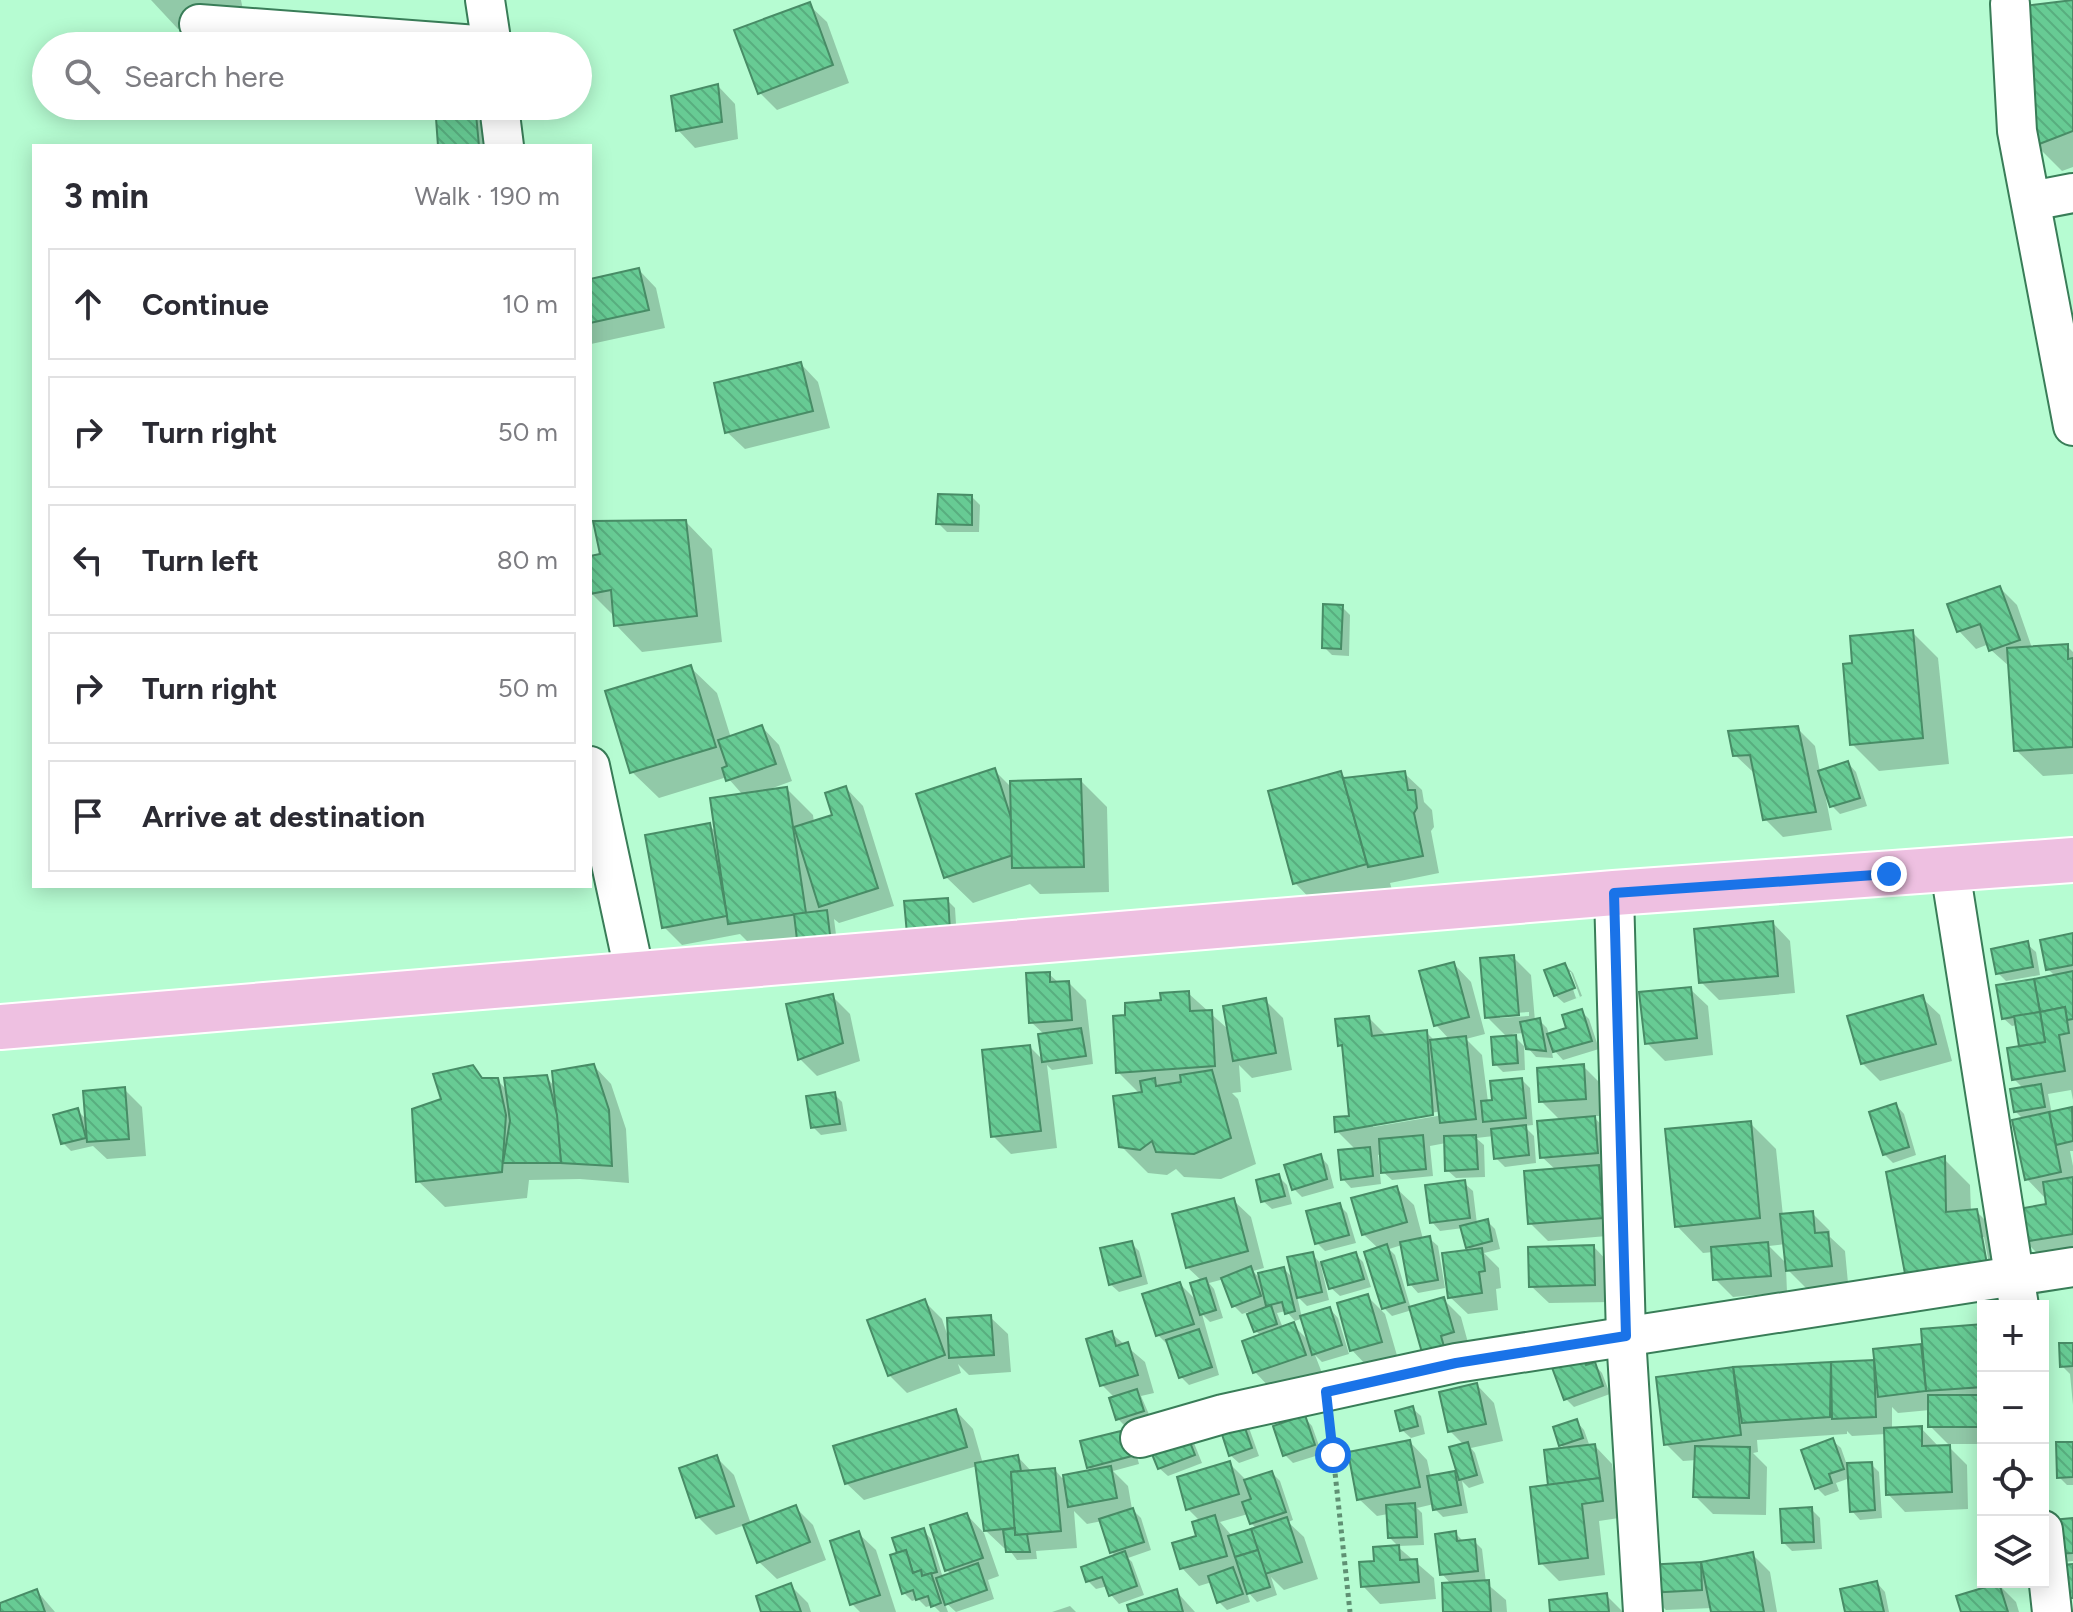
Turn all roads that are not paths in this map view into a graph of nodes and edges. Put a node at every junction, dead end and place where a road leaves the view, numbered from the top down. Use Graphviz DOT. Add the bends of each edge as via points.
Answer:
graph roads {
  1 [pos="485,0"];
  2 [pos="2010,4"];
  3 [pos="199,24"];
  4 [pos="305,32"];
  5 [pos="489,32"];
  6 [pos="501,120"];
  7 [pos="504,144"];
  8 [pos="2073,193"];
  9 [pos="2031,201"];
  10 [pos="2073,426"];
  11 [pos="592,775"];
  12 [pos="2073,860"];
  13 [pos="1950,870"];
  14 [pos="1614,893"];
  15 [pos="635,975"];
  16 [pos="0,1027"];
  17 [pos="2073,1267"];
  18 [pos="2017,1290"];
  19 [pos="1626,1336"];
  20 [pos="1140,1438"];
  21 [pos="2049,1585"];
  22 [pos="1643,1612"];
  23 [pos="2052,1612"];
  1 -- 5 [label="street"];
  2 -- 9 [label="street" via="2017,131"];
  3 -- 4 [label="street"];
  6 -- 7 [label="street"];
  8 -- 9 [label="street"];
  9 -- 10 [label="street"];
  11 -- 15 [label="street"];
  12 -- 13 [label="main road"];
  13 -- 14 [label="main road"];
  13 -- 18 [label="street"];
  14 -- 15 [label="main road"];
  14 -- 19 [label="street"];
  15 -- 16 [label="main road"];
  17 -- 18 [label="street"];
  18 -- 19 [label="street"];
  19 -- 20 [label="street" via="1456,1363 1223,1414"];
  19 -- 22 [label="street"];
  21 -- 23 [label="street"];
}
